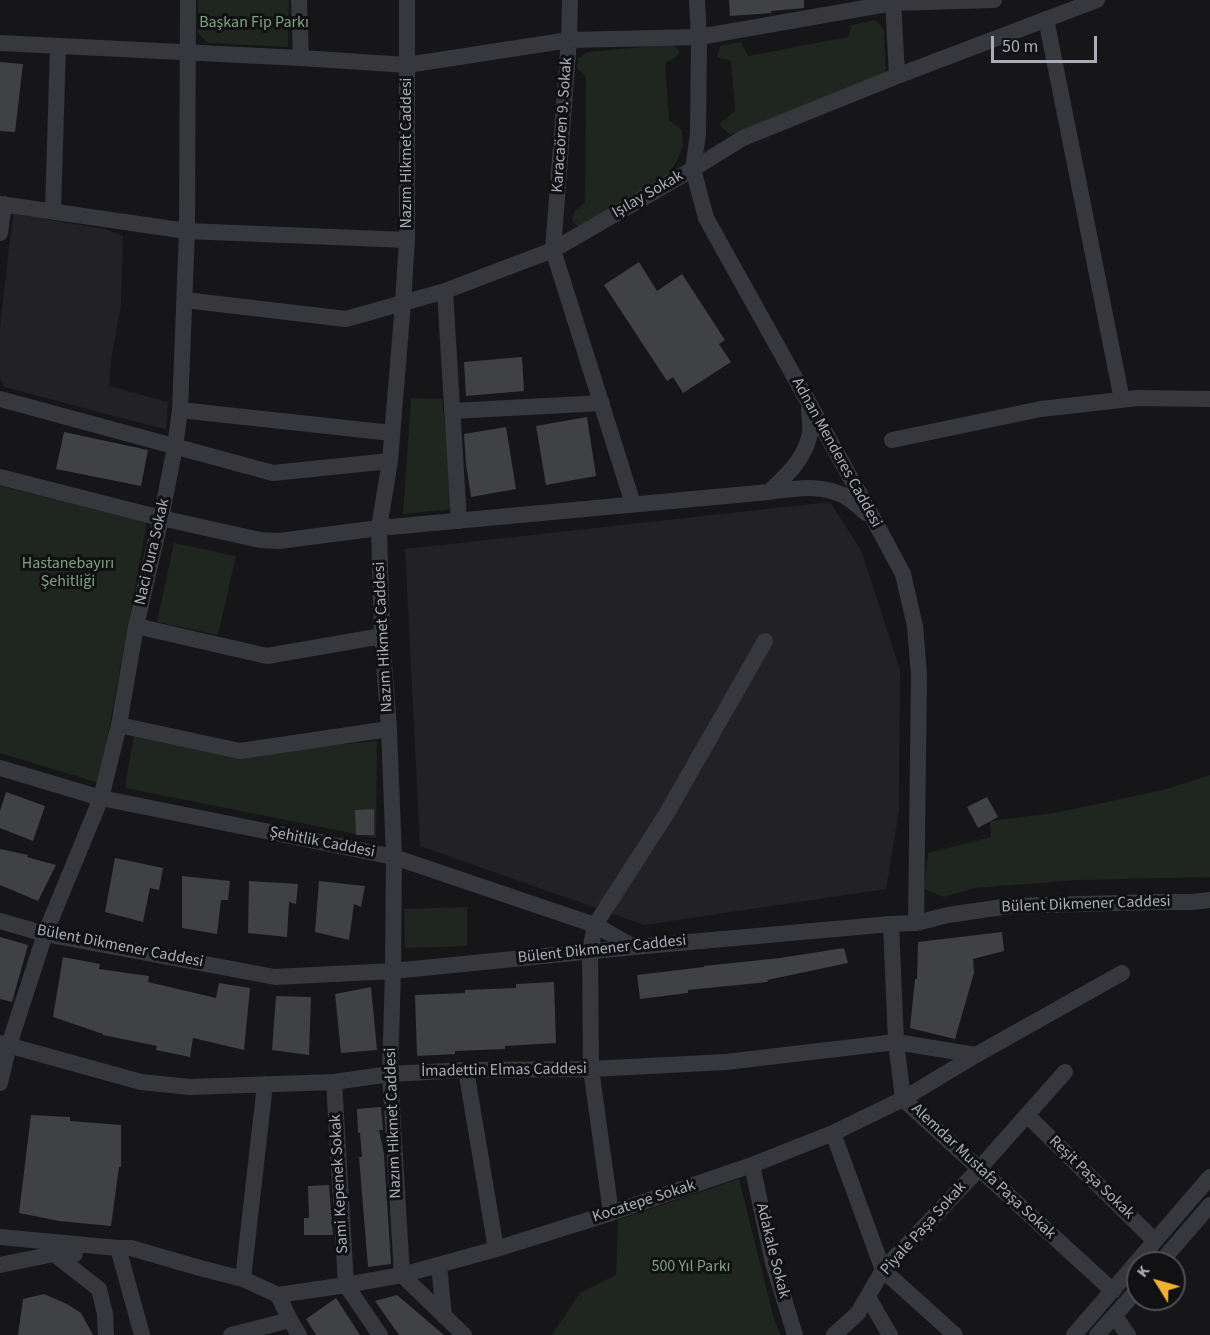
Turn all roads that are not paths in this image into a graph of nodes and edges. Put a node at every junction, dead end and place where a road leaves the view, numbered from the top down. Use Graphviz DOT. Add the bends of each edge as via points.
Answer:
graph roads {
  1 [pos="188,0"];
  2 [pos="299,0"];
  3 [pos="407,0"];
  4 [pos="570,0"];
  5 [pos="697,0"];
  6 [pos="994,0"];
  7 [pos="1097,0"];
  8 [pos="893,1"];
  9 [pos="1046,20"];
  10 [pos="699,37"];
  11 [pos="569,40"];
  12 [pos="0,43"];
  13 [pos="58,46"];
  14 [pos="189,53"];
  15 [pos="301,58"];
  16 [pos="407,65"];
  17 [pos="897,76"];
  18 [pos="693,169"];
  19 [pos="2,204"];
  20 [pos="53,211"];
  21 [pos="187,231"];
  22 [pos="0,233"];
  23 [pos="407,240"];
  24 [pos="553,250"];
  25 [pos="445,291"];
  26 [pos="185,300"];
  27 [pos="403,303"];
  28 [pos="0,399"];
  29 [pos="1210,399"];
  30 [pos="1122,400"];
  31 [pos="602,403"];
  32 [pos="809,404"];
  33 [pos="180,410"];
  34 [pos="452,411"];
  35 [pos="392,433"];
  36 [pos="892,440"];
  37 [pos="175,447"];
  38 [pos="390,461"];
  39 [pos="0,477"];
  40 [pos="769,492"];
  41 [pos="633,504"];
  42 [pos="161,518"];
  43 [pos="874,520"];
  44 [pos="459,521"];
  45 [pos="379,528"];
  46 [pos="136,626"];
  47 [pos="382,636"];
  48 [pos="765,641"];
  49 [pos="120,725"];
  50 [pos="389,729"];
  51 [pos="0,768"];
  52 [pos="101,798"];
  53 [pos="394,857"];
  54 [pos="1210,900"];
  55 [pos="0,921"];
  56 [pos="916,923"];
  57 [pos="891,924"];
  58 [pos="595,925"];
  59 [pos="45,933"];
  60 [pos="634,947"];
  61 [pos="590,951"];
  62 [pos="393,971"];
  63 [pos="1122,973"];
  64 [pos="896,1042"];
  65 [pos="5,1044"];
  66 [pos="976,1055"];
  67 [pos="591,1068"];
  68 [pos="466,1070"];
  69 [pos="1065,1072"];
  70 [pos="390,1074"];
  71 [pos="334,1082"];
  72 [pos="0,1083"];
  73 [pos="264,1083"];
  74 [pos="903,1099"];
  75 [pos="1027,1115"];
  76 [pos="833,1132"];
  77 [pos="752,1165"];
  78 [pos="979,1169"];
  79 [pos="1210,1177"];
  80 [pos="1210,1205"];
  81 [pos="611,1213"];
  82 [pos="0,1237"];
  83 [pos="1155,1240"];
  84 [pos="496,1249"];
  85 [pos="123,1250"];
  86 [pos="1171,1251"];
  87 [pos="54,1254"];
  88 [pos="0,1264"];
  89 [pos="439,1265"];
  90 [pos="884,1270"];
  91 [pos="402,1275"];
  92 [pos="243,1279"];
  93 [pos="346,1285"];
  94 [pos="1113,1291"];
  95 [pos="278,1295"];
  96 [pos="868,1297"];
  97 [pos="1126,1303"];
  98 [pos="444,1316"];
  99 [pos="1115,1316"];
  100 [pos="290,1320"];
  101 [pos="106,1335"];
  102 [pos="142,1335"];
  103 [pos="231,1335"];
  104 [pos="299,1335"];
  105 [pos="380,1335"];
  106 [pos="464,1335"];
  107 [pos="795,1335"];
  108 [pos="834,1335"];
  109 [pos="890,1335"];
  110 [pos="955,1335"];
  111 [pos="1074,1335"];
  112 [pos="1097,1335"];
  113 [pos="1128,1335"];
  1 -- 14 [label="street, Naci Dura Sokak"];
  2 -- 15 [label="street"];
  3 -- 16 [label="street, Nazım Hikmet Caddesi"];
  4 -- 11 [label="street, Karacaören 9. Sokak"];
  5 -- 10 [label="street, Adnan Menderes Caddesi"];
  6 -- 8 [label="street"];
  7 -- 9 [label="street, Işılay Sokak"];
  8 -- 10 [label="street"];
  8 -- 17 [label="street"];
  9 -- 17 [label="street, Işılay Sokak"];
  9 -- 30 [label="street"];
  10 -- 11 [label="street"];
  10 -- 18 [label="street, Adnan Menderes Caddesi" via="698,135"];
  11 -- 16 [label="street"];
  11 -- 24 [label="street, Karacaören 9. Sokak"];
  12 -- 13 [label="street"];
  13 -- 14 [label="street"];
  13 -- 20 [label="street"];
  14 -- 15 [label="street"];
  14 -- 21 [label="street, Naci Dura Sokak"];
  15 -- 16 [label="street"];
  16 -- 23 [label="street, Nazım Hikmet Caddesi"];
  17 -- 18 [label="street, Işılay Sokak" via="743,138"];
  18 -- 24 [label="street, Işılay Sokak"];
  18 -- 32 [label="street, Adnan Menderes Caddesi" via="706,218"];
  19 -- 20 [label="street"];
  19 -- 22 [label="street"];
  20 -- 21 [label="street"];
  21 -- 23 [label="street"];
  21 -- 26 [label="street, Naci Dura Sokak"];
  23 -- 27 [label="street, Nazım Hikmet Caddesi"];
  24 -- 25 [label="street, Işılay Sokak"];
  24 -- 31 [label="street"];
  25 -- 27 [label="street, Işılay Sokak"];
  25 -- 34 [label="street"];
  26 -- 27 [label="street, Işılay Sokak" via="346,319"];
  26 -- 33 [label="street, Naci Dura Sokak"];
  27 -- 35 [label="street, Nazım Hikmet Caddesi"];
  28 -- 37 [label="street"];
  29 -- 30 [label="street"];
  30 -- 36 [label="street" via="1041,409"];
  31 -- 34 [label="street"];
  31 -- 41 [label="street"];
  32 -- 40 [label="street" via="810,432 802,453 792,471"];
  32 -- 43 [label="street, Adnan Menderes Caddesi"];
  33 -- 35 [label="street"];
  33 -- 37 [label="street, Naci Dura Sokak"];
  34 -- 44 [label="street"];
  35 -- 38 [label="street, Nazım Hikmet Caddesi"];
  37 -- 38 [label="street" via="273,473"];
  37 -- 42 [label="street, Naci Dura Sokak"];
  38 -- 45 [label="street, Nazım Hikmet Caddesi"];
  39 -- 42 [label="street"];
  40 -- 41 [label="street"];
  40 -- 43 [label="street" via="824,488 848,497"];
  41 -- 44 [label="street"];
  42 -- 45 [label="street" via="279,541"];
  42 -- 46 [label="street, Naci Dura Sokak"];
  43 -- 56 [label="street, Adnan Menderes Caddesi" via="903,574 915,626 919,675"];
  44 -- 45 [label="street"];
  45 -- 47 [label="street, Nazım Hikmet Caddesi"];
  46 -- 47 [label="street" via="267,656"];
  46 -- 49 [label="street, Naci Dura Sokak"];
  47 -- 50 [label="street, Nazım Hikmet Caddesi"];
  48 -- 58 [label="street" via="667,813"];
  49 -- 50 [label="street" via="240,751"];
  49 -- 52 [label="street, Naci Dura Sokak"];
  50 -- 53 [label="street, Nazım Hikmet Caddesi"];
  51 -- 52 [label="street, Şehitlik Caddesi"];
  52 -- 53 [label="street, Şehitlik Caddesi"];
  52 -- 59 [label="street, Naci Dura Sokak"];
  53 -- 58 [label="street, Şehitlik Caddesi"];
  53 -- 62 [label="street, Nazım Hikmet Caddesi"];
  54 -- 56 [label="street, Bülent Dikmener Caddesi" via="1010,906"];
  55 -- 59 [label="street, Bülent Dikmener Caddesi"];
  56 -- 57 [label="street, Bülent Dikmener Caddesi"];
  57 -- 60 [label="street, Bülent Dikmener Caddesi"];
  57 -- 64 [label="street, Alemdar Mustafa Paşa Sokak"];
  58 -- 60 [label="street, Şehitlik Caddesi"];
  58 -- 61 [label="street"];
  59 -- 62 [label="street, Bülent Dikmener Caddesi" via="275,977"];
  59 -- 65 [label="street, Naci Dura Sokak"];
  60 -- 61 [label="street, Bülent Dikmener Caddesi"];
  61 -- 62 [label="street, Bülent Dikmener Caddesi"];
  61 -- 67 [label="street"];
  62 -- 70 [label="street, Nazım Hikmet Caddesi"];
  63 -- 66 [label="street, Kocatepe Sokak"];
  64 -- 66 [label="street, İmadettin Elmas Caddesi"];
  64 -- 67 [label="street, İmadettin Elmas Caddesi" via="726,1062"];
  64 -- 74 [label="street, Alemdar Mustafa Paşa Sokak"];
  65 -- 72 [label="street, Naci Dura Sokak"];
  65 -- 73 [label="street, İmadettin Elmas Caddesi" via="141,1082 190,1087"];
  66 -- 74 [label="street, Kocatepe Sokak"];
  67 -- 68 [label="street, İmadettin Elmas Caddesi"];
  67 -- 81 [label="street"];
  68 -- 70 [label="street, İmadettin Elmas Caddesi"];
  68 -- 84 [label="street"];
  69 -- 75 [label="street, Piyale Paşa Sokak"];
  70 -- 71 [label="street, İmadettin Elmas Caddesi"];
  70 -- 91 [label="street, Nazım Hikmet Caddesi"];
  71 -- 73 [label="street, İmadettin Elmas Caddesi"];
  71 -- 93 [label="street, Sami Kepenek Sokak"];
  73 -- 92 [label="street"];
  74 -- 76 [label="street, Kocatepe Sokak"];
  74 -- 78 [label="street, Alemdar Mustafa Paşa Sokak"];
  75 -- 78 [label="street, Piyale Paşa Sokak"];
  75 -- 83 [label="street, Reşit Paşa Sokak"];
  76 -- 77 [label="street, Kocatepe Sokak"];
  76 -- 90 [label="street"];
  77 -- 81 [label="street, Kocatepe Sokak"];
  77 -- 107 [label="street, Adakale Sokak" via="773,1263"];
  78 -- 90 [label="street, Piyale Paşa Sokak"];
  78 -- 94 [label="street, Alemdar Mustafa Paşa Sokak"];
  79 -- 83 [label="street"];
  80 -- 86 [label="street"];
  81 -- 84 [label="street, Kocatepe Sokak"];
  82 -- 85 [label="street"];
  83 -- 94 [label="street"];
  84 -- 89 [label="street, Kocatepe Sokak"];
  85 -- 87 [label="street"];
  85 -- 92 [label="street"];
  85 -- 102 [label="street" via="124,1272"];
  87 -- 88 [label="street"];
  87 -- 101 [label="street" via="99,1289"];
  89 -- 91 [label="street, Kocatepe Sokak"];
  89 -- 98 [label="street"];
  90 -- 96 [label="street, Piyale Paşa Sokak"];
  90 -- 110 [label="street"];
  91 -- 93 [label="street, Kocatepe Sokak"];
  91 -- 98 [label="street"];
  92 -- 95 [label="street"];
  93 -- 95 [label="street, Kocatepe Sokak"];
  93 -- 105 [label="street"];
  94 -- 111 [label="street"];
  95 -- 100 [label="street"];
  96 -- 108 [label="street, Piyale Paşa Sokak" via="858,1313"];
  96 -- 109 [label="street"];
  97 -- 99 [label="street"];
  98 -- 106 [label="street"];
  99 -- 112 [label="street"];
  99 -- 113 [label="street"];
  100 -- 103 [label="street"];
  100 -- 104 [label="street"];
}
